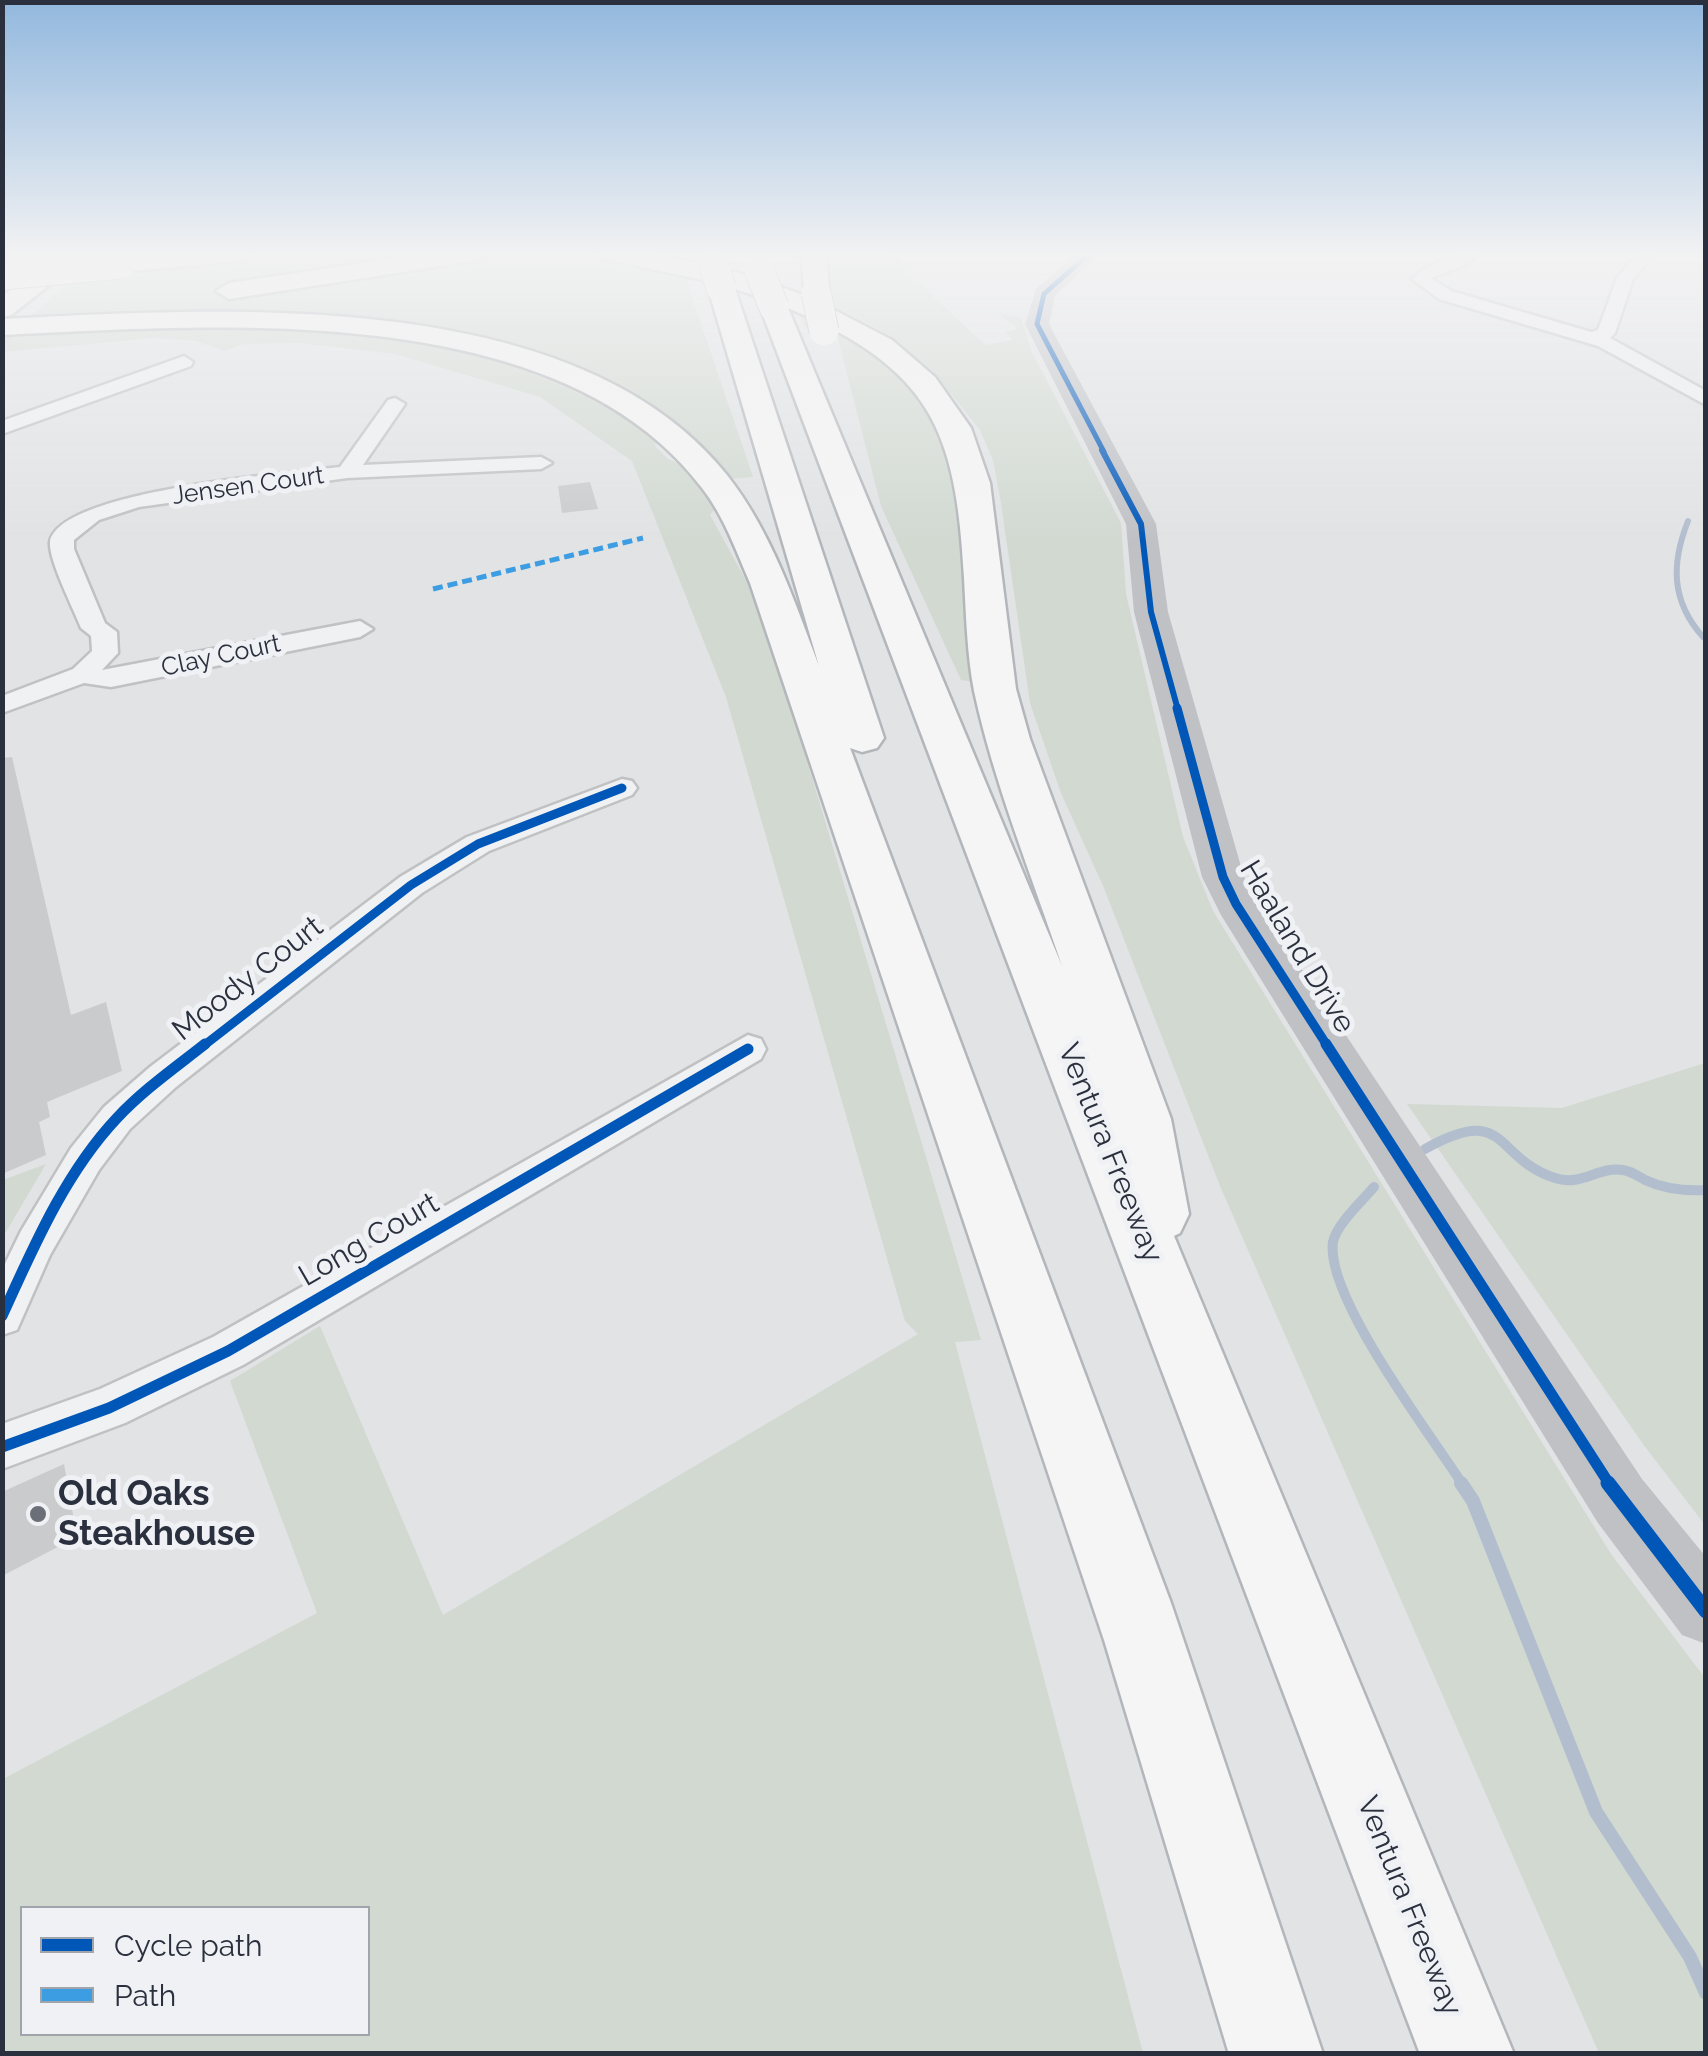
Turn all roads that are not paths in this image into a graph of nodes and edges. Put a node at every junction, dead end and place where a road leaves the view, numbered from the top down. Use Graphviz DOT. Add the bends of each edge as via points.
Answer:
graph roads {
  1 [pos="486,349"];
  2 [pos="737,349"];
  3 [pos="758,349"];
  4 [pos="882,349"];
  5 [pos="1050,349"];
  6 [pos="1613,349"];
  7 [pos="184,362"];
  8 [pos="839,391"];
  9 [pos="1706,399"];
  10 [pos="394,404"];
  11 [pos="2,428"];
  12 [pos="540,463"];
  13 [pos="347,472"];
  14 [pos="846,492"];
  15 [pos="94,628"];
  16 [pos="360,630"];
  17 [pos="82,675"];
  18 [pos="2,684"];
  19 [pos="2,705"];
  20 [pos="622,788"];
  21 [pos="748,1049"];
  22 [pos="2,1316"];
  23 [pos="1176,1321"];
  24 [pos="2,1446"];
  25 [pos="1706,1612"];
  26 [pos="1143,1638"];
  27 [pos="1276,2054"];
  28 [pos="1467,2054"];
  1 -- 26 [label="highway" via="609,395 667,433 734,507 769,582"];
  2 -- 26 [label="highway, Ventura Freeway"];
  3 -- 14 [label="highway, Ventura Freeway"];
  4 -- 23 [label="highway" via="908,366 964,446 992,677 1142,1118"];
  5 -- 25 [label="street, Haaland Drive" via="1141,524 1151,612 1236,904 1620,1502"];
  6 -- 9 [label="street"];
  7 -- 11 [label="street"];
  8 -- 14 [label="highway" via="852,445"];
  10 -- 13 [label="street"];
  12 -- 13 [label="street, Jensen Court"];
  13 -- 15 [label="street, Jensen Court" via="136,501 72,527 62,548"];
  14 -- 23 [label="highway, Ventura Freeway"];
  15 -- 17 [label="street" via="104,632 107,644"];
  15 -- 18 [label="street" via="78,658"];
  16 -- 17 [label="street, Clay Court" via="110,679"];
  17 -- 19 [label="street, Clay Court"];
  20 -- 22 [label="street, Moody Court" via="478,844 411,885 163,1077 85,1158"];
  21 -- 24 [label="street, Long Court" via="228,1350 109,1408"];
  23 -- 28 [label="highway, Ventura Freeway"];
  26 -- 27 [label="highway, Ventura Freeway"];
}
